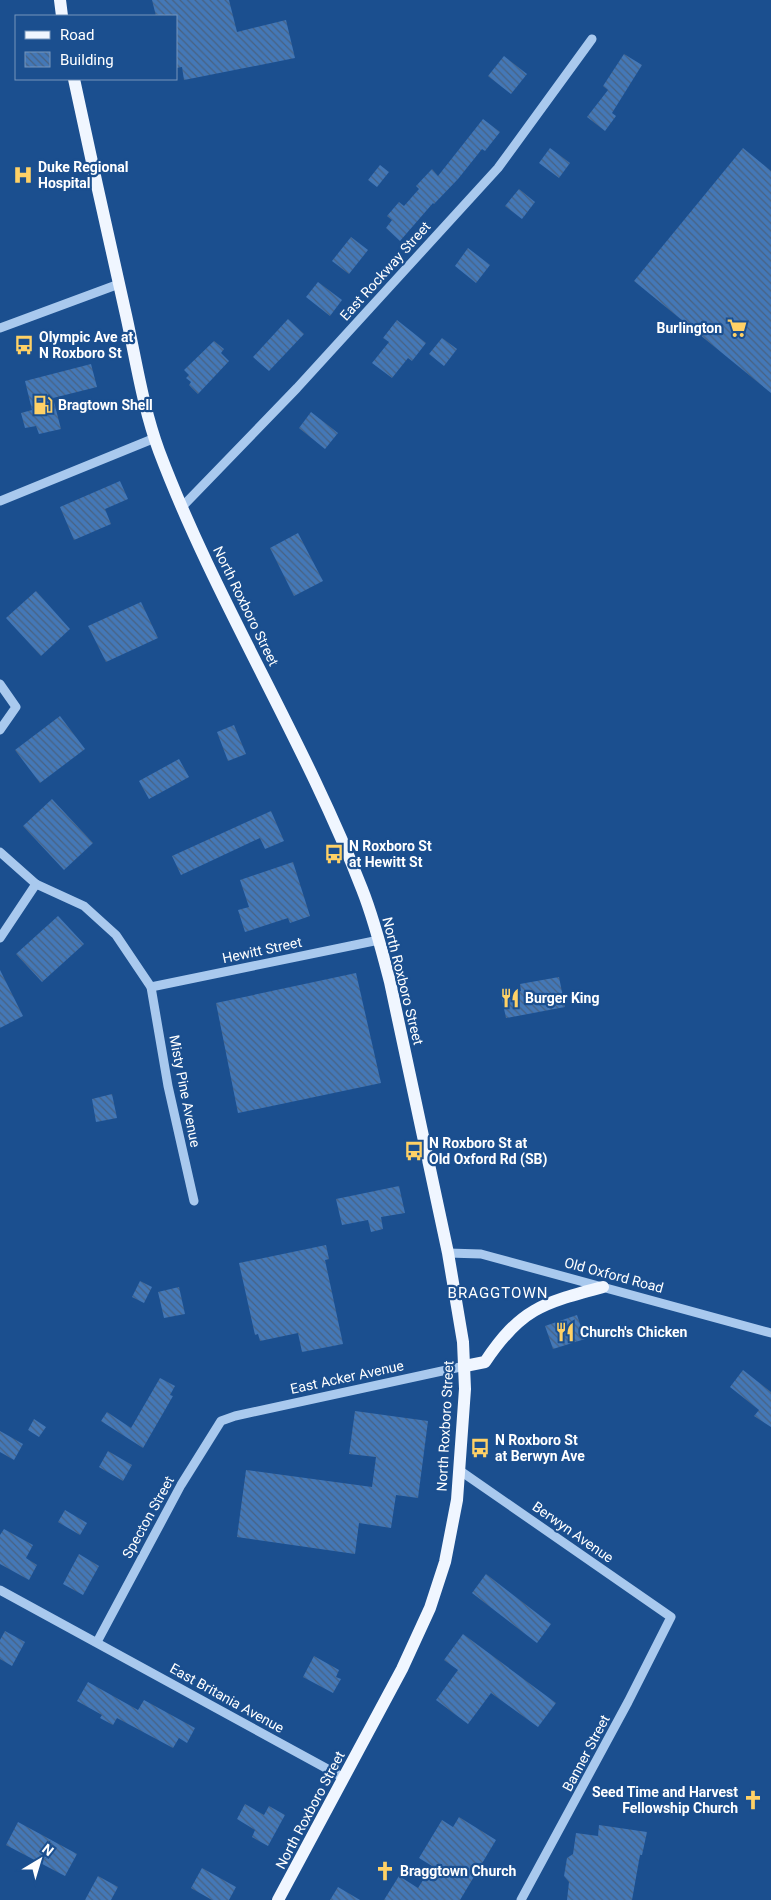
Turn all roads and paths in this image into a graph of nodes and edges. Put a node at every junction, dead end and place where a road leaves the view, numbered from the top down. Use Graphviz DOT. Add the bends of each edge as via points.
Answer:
graph roads {
  1 [pos="60,0"];
  2 [pos="62,15"];
  3 [pos="592,39"];
  4 [pos="74,80"];
  5 [pos="119,284"];
  6 [pos="0,328"];
  7 [pos="155,438"];
  8 [pos="0,501"];
  9 [pos="182,508"];
  10 [pos="0,684"];
  11 [pos="0,730"];
  12 [pos="0,852"];
  13 [pos="36,884"];
  14 [pos="0,938"];
  15 [pos="379,940"];
  16 [pos="151,987"];
  17 [pos="194,1201"];
  18 [pos="448,1254"];
  19 [pos="603,1287"];
  20 [pos="771,1333"];
  21 [pos="465,1366"];
  22 [pos="236,1416"];
  23 [pos="459,1470"];
  24 [pos="0,1590"];
  25 [pos="671,1618"];
  26 [pos="97,1642"];
  27 [pos="344,1778"];
  28 [pos="278,1900"];
  29 [pos="521,1900"];
  1 -- 2 [label="main road"];
  3 -- 9 [label="street, East Rockway Street" via="498,168 297,388"];
  4 -- 5 [label="main road, North Roxboro Street"];
  5 -- 6 [label="street"];
  5 -- 7 [label="main road, North Roxboro Street"];
  7 -- 8 [label="street"];
  7 -- 9 [label="main road, North Roxboro Street"];
  9 -- 15 [label="main road, North Roxboro Street" via="313,775 363,891"];
  10 -- 11 [label="street" via="16,707"];
  12 -- 13 [label="street"];
  13 -- 14 [label="street"];
  13 -- 16 [label="street" via="84,906 116,935"];
  15 -- 16 [label="street, Hewitt Street"];
  15 -- 18 [label="main road, North Roxboro Street"];
  16 -- 17 [label="street, Misty Pine Avenue" via="168,1086"];
  18 -- 19 [label="street, Old Oxford Road" via="481,1254"];
  18 -- 21 [label="main road, North Roxboro Street"];
  19 -- 20 [label="street, Old Oxford Road"];
  19 -- 21 [label="main road" via="563,1297 534,1309 508,1331 486,1362"];
  21 -- 22 [label="street, East Acker Avenue"];
  21 -- 23 [label="main road, North Roxboro Street"];
  22 -- 26 [label="street, Specton Street" via="221,1421 181,1485"];
  23 -- 25 [label="street, Berwyn Avenue"];
  23 -- 27 [label="main road, North Roxboro Street" via="457,1500 445,1562 430,1608 402,1669"];
  24 -- 26 [label="street, East Britania Avenue"];
  25 -- 29 [label="street, Banner Street"];
  26 -- 27 [label="street, East Britania Avenue"];
  27 -- 28 [label="main road, North Roxboro Street"];
}
